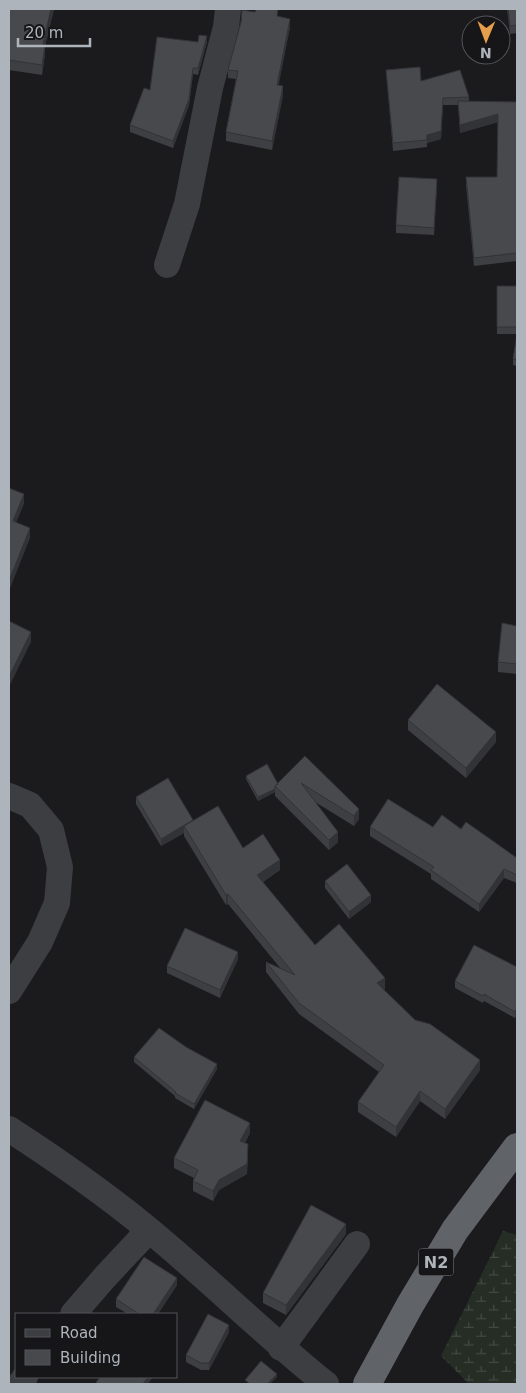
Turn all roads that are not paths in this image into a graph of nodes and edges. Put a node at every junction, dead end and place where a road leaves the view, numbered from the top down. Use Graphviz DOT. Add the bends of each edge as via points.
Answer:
graph roads {
  1 [pos="228,9"];
  2 [pos="167,265"];
  3 [pos="9,796"];
  4 [pos="9,991"];
  5 [pos="9,1129"];
  6 [pos="517,1147"];
  7 [pos="149,1230"];
  8 [pos="357,1244"];
  9 [pos="74,1313"];
  10 [pos="281,1348"];
  11 [pos="326,1384"];
  12 [pos="367,1384"];
  1 -- 2 [label="street" via="187,204"];
  3 -- 4 [label="street" via="30,805 51,830 60,867 57,903 40,942"];
  5 -- 7 [label="street"];
  6 -- 12 [label="highway, N2" via="455,1230"];
  7 -- 9 [label="street"];
  7 -- 10 [label="street"];
  8 -- 10 [label="street"];
  10 -- 11 [label="street"];
}
